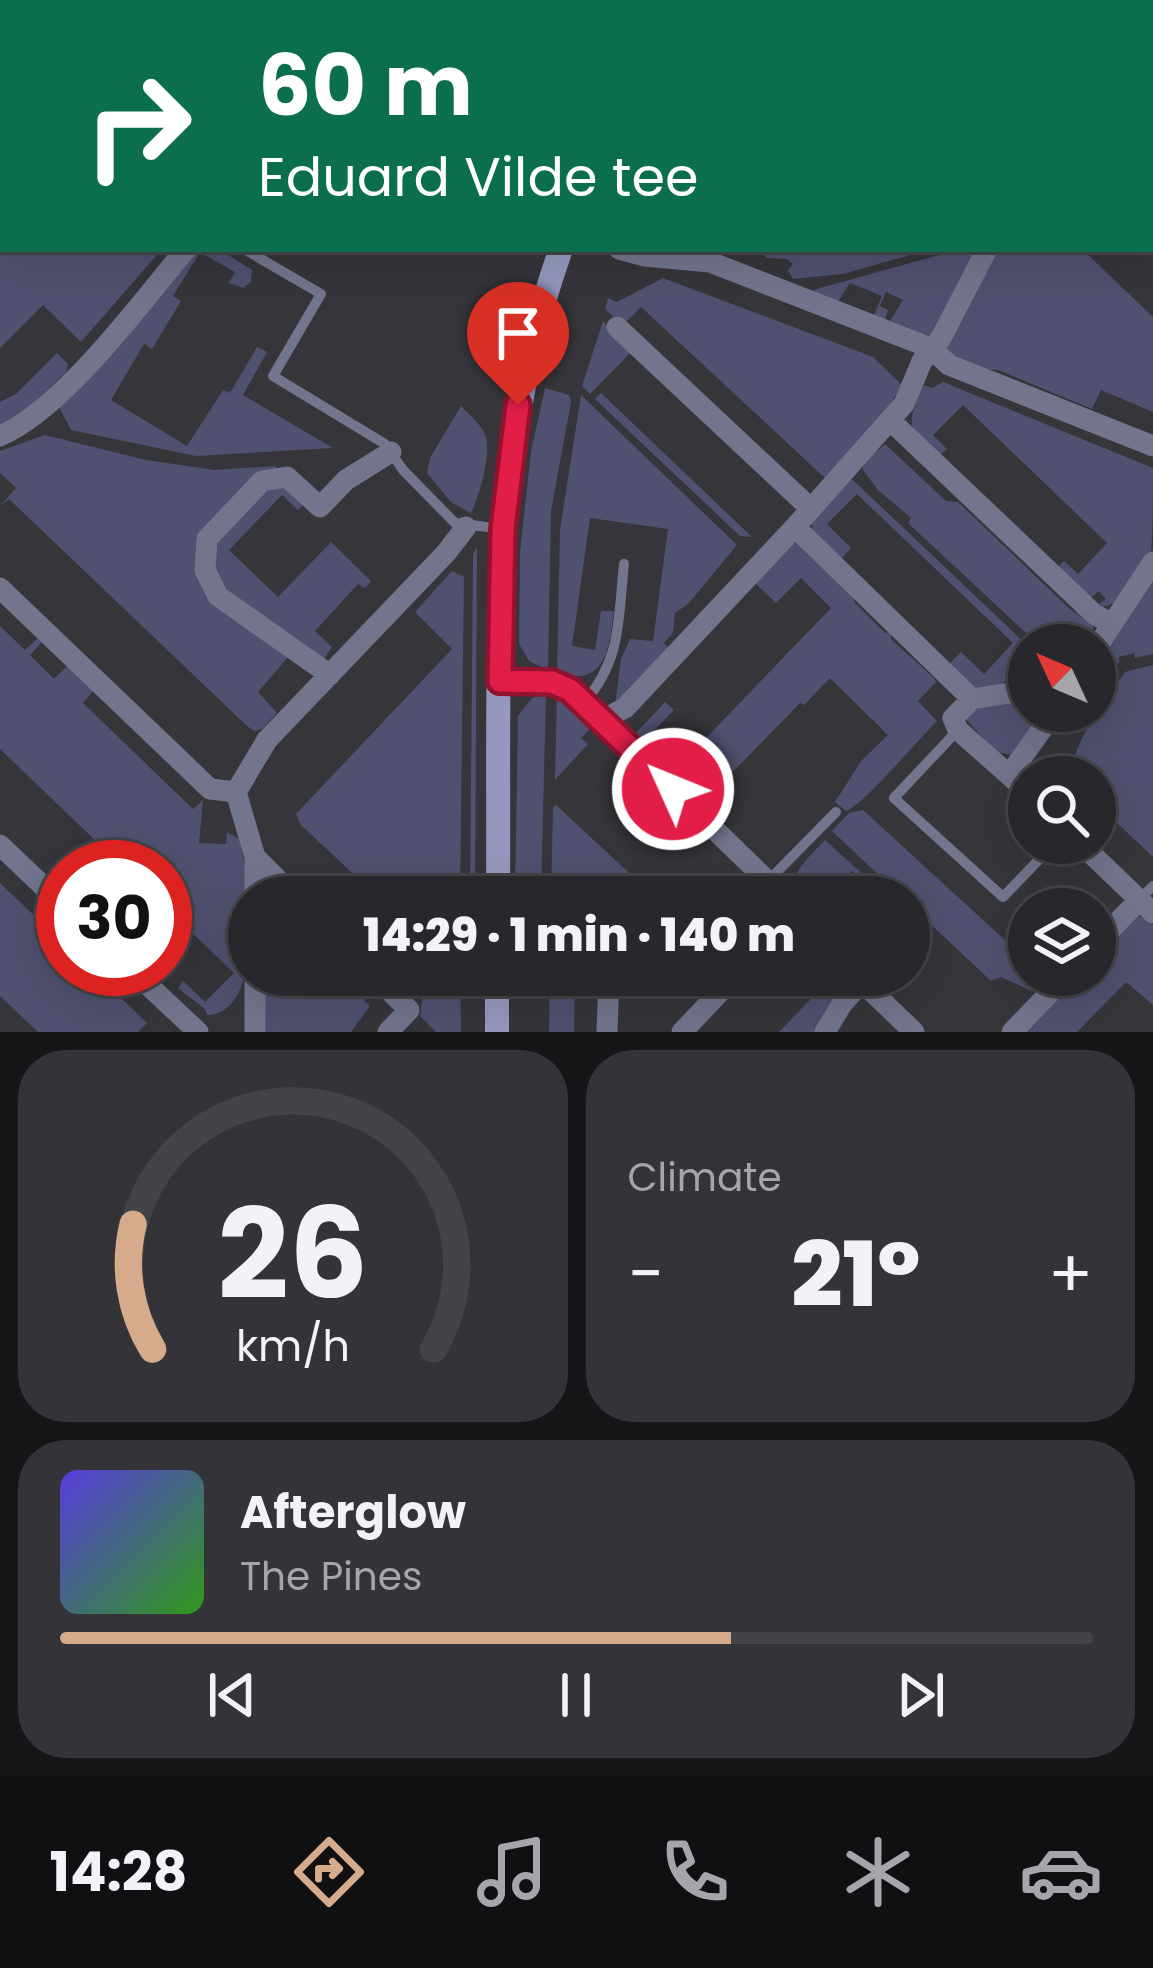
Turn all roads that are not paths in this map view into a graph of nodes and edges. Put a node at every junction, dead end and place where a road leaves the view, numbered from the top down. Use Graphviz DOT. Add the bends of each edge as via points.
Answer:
graph roads {
  1 [pos="183,252"];
  2 [pos="249,252"];
  3 [pos="560,252"];
  4 [pos="630,252"];
  5 [pos="985,252"];
  6 [pos="617,327"];
  7 [pos="932,348"];
  8 [pos="891,421"];
  9 [pos="0,436"];
  10 [pos="1153,446"];
  11 [pos="391,452"];
  12 [pos="809,507"];
  13 [pos="466,526"];
  14 [pos="795,527"];
  15 [pos="503,529"];
  16 [pos="1153,562"];
  17 [pos="624,564"];
  18 [pos="0,588"];
  19 [pos="1112,624"];
  20 [pos="330,674"];
  21 [pos="500,681"];
  22 [pos="1008,693"];
  23 [pos="972,699"];
  24 [pos="584,703"];
  25 [pos="602,720"];
  26 [pos="958,730"];
  27 [pos="1008,774"];
  28 [pos="236,792"];
  29 [pos="836,812"];
  30 [pos="0,845"];
  31 [pos="255,857"];
  32 [pos="1035,864"];
  33 [pos="1105,864"];
  34 [pos="255,876"];
  35 [pos="274,876"];
  36 [pos="498,876"];
  37 [pos="763,876"];
  38 [pos="786,876"];
  39 [pos="36,879"];
  40 [pos="1148,900"];
  41 [pos="1116,928"];
  42 [pos="159,996"];
  43 [pos="255,996"];
  44 [pos="395,996"];
  45 [pos="497,996"];
  46 [pos="608,996"];
  47 [pos="716,996"];
  48 [pos="848,996"];
  49 [pos="877,996"];
  50 [pos="1047,996"];
  51 [pos="197,1032"];
  52 [pos="255,1032"];
  53 [pos="388,1032"];
  54 [pos="497,1032"];
  55 [pos="607,1032"];
  56 [pos="682,1032"];
  57 [pos="825,1032"];
  58 [pos="914,1032"];
  59 [pos="1012,1032"];
  1 -- 9 [label="street" via="33,418"];
  2 -- 11 [label="lane" via="321,294 273,376"];
  3 -- 15 [label="street" via="523,380"];
  4 -- 7 [label="street" via="710,262"];
  5 -- 7 [label="street"];
  6 -- 12 [label="street"];
  7 -- 8 [label="street"];
  7 -- 10 [label="street" via="949,365"];
  8 -- 12 [label="street"];
  8 -- 19 [label="street"];
  11 -- 13 [label="lane"];
  11 -- 20 [label="street" via="320,507 286,477 262,482 207,539 205,570 218,596"];
  12 -- 14 [label="street"];
  13 -- 15 [label="lane"];
  13 -- 20 [label="street"];
  14 -- 23 [label="street"];
  14 -- 25 [label="street" via="625,708"];
  15 -- 21 [label="street"];
  16 -- 19 [label="street"];
  17 -- 24 [label="lane" via="615,656"];
  18 -- 28 [label="street" via="210,789"];
  20 -- 28 [label="street" via="267,740"];
  21 -- 24 [label="street" via="552,682"];
  21 -- 36 [label="street"];
  22 -- 23 [label="street"];
  23 -- 26 [label="street" via="953,718"];
  24 -- 25 [label="street"];
  25 -- 37 [label="street"];
  26 -- 27 [label="street"];
  26 -- 32 [label="lane" via="894,798 1003,897"];
  28 -- 31 [label="street"];
  29 -- 38 [label="lane"];
  30 -- 39 [label="street"];
  31 -- 34 [label="street"];
  31 -- 35 [label="street"];
  33 -- 40 [label="street"];
  40 -- 41 [label="street"];
  42 -- 51 [label="street"];
  43 -- 52 [label="street"];
  44 -- 53 [label="street" via="409,1010"];
  45 -- 54 [label="street"];
  46 -- 55 [label="street"];
  47 -- 56 [label="street"];
  48 -- 57 [label="street"];
  49 -- 58 [label="street"];
  50 -- 59 [label="street"];
}
